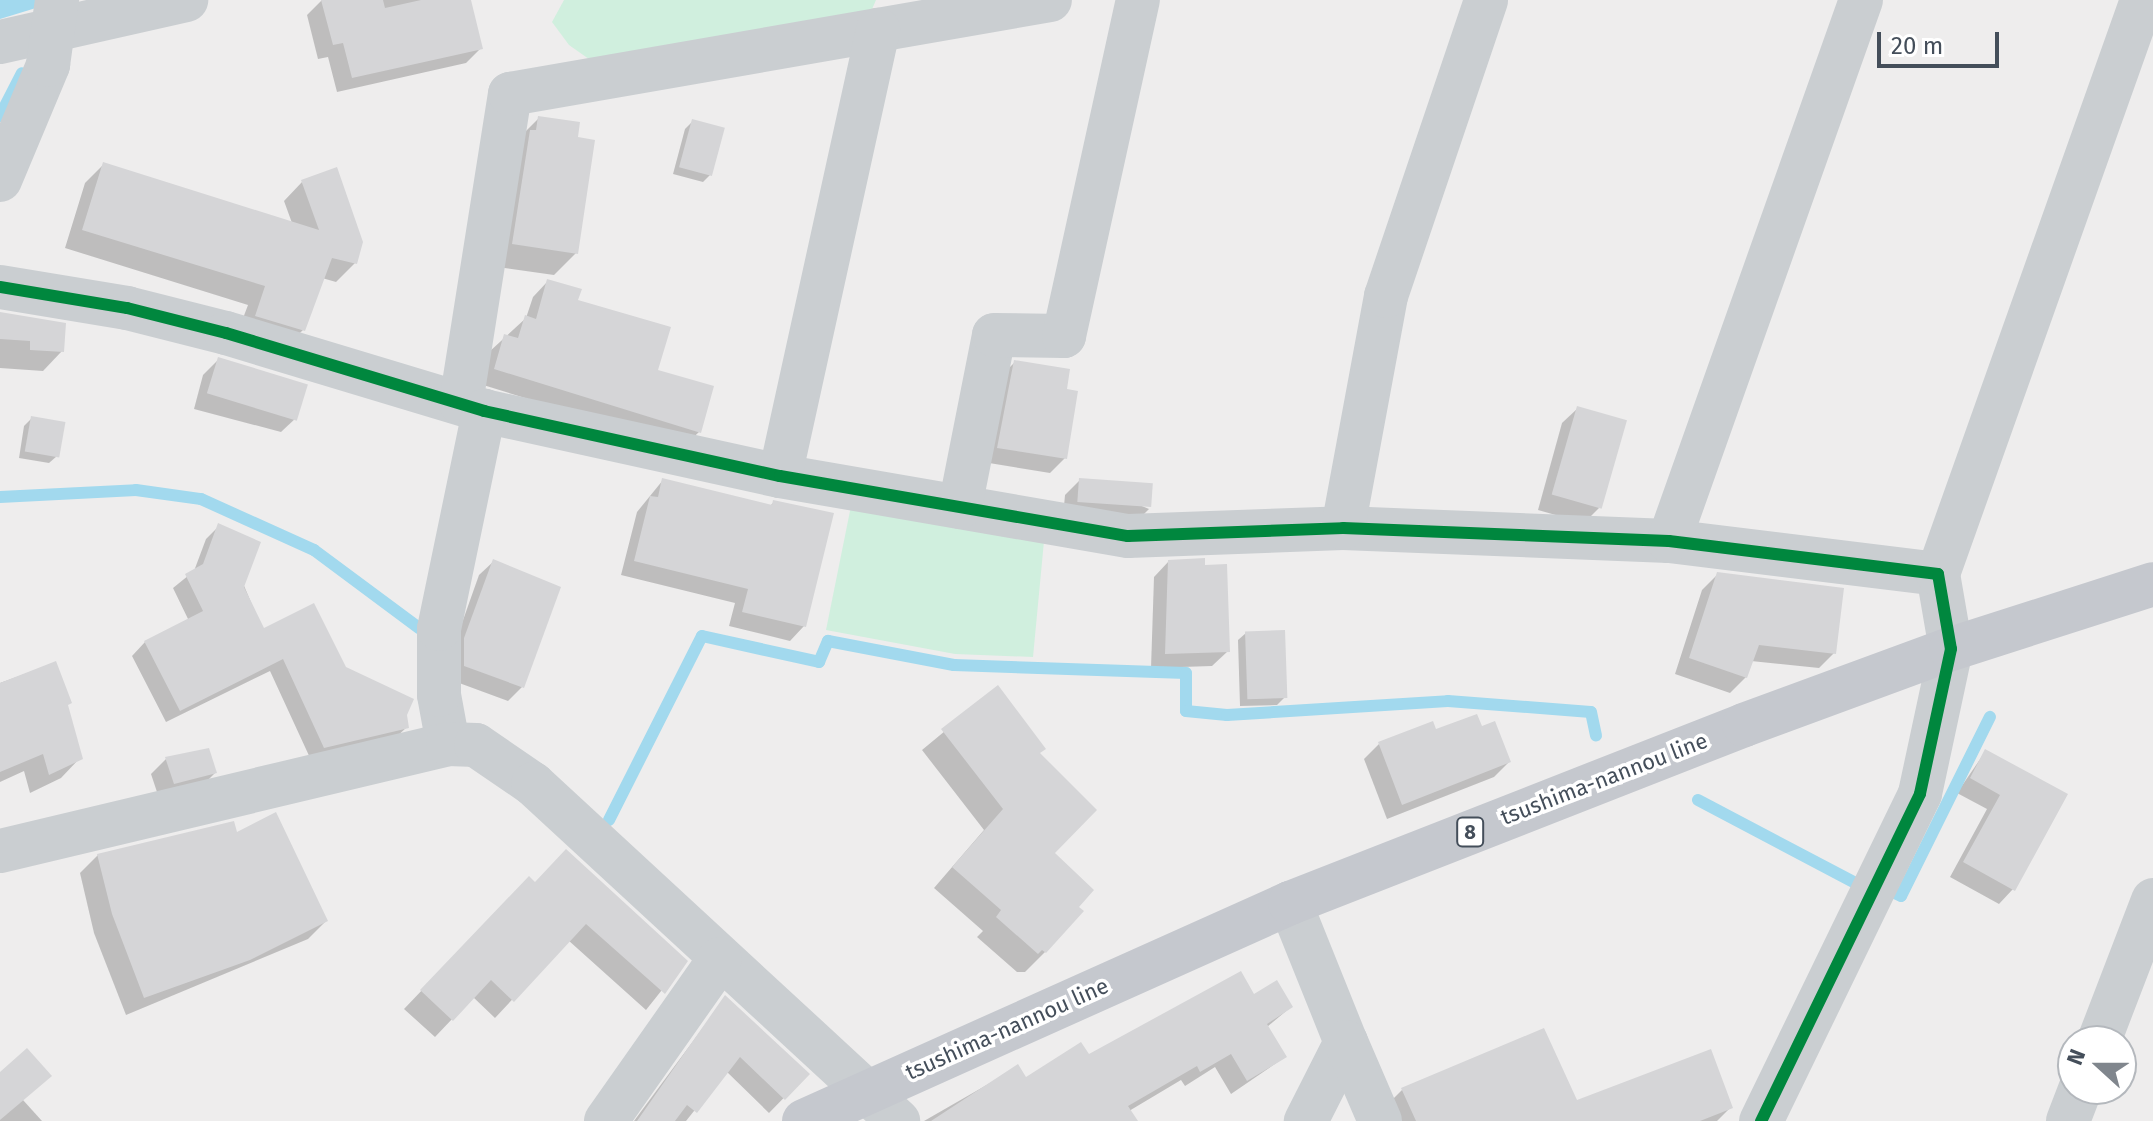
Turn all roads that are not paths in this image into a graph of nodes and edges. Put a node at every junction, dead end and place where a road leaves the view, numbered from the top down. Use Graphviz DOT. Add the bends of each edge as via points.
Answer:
graph roads {
  1 [pos="186,0"];
  2 [pos="1050,0"];
  3 [pos="1138,0"];
  4 [pos="1486,0"];
  5 [pos="1861,0"];
  6 [pos="2142,0"];
  7 [pos="57,11"];
  8 [pos="878,30"];
  9 [pos="0,42"];
  10 [pos="0,180"];
  11 [pos="0,287"];
  12 [pos="472,407"];
  13 [pos="780,476"];
  14 [pos="960,507"];
  15 [pos="1343,528"];
  16 [pos="1669,541"];
  17 [pos="1938,574"];
  18 [pos="2152,585"];
  19 [pos="1951,649"];
  20 [pos="448,744"];
  21 [pos="0,851"];
  22 [pos="2153,900"];
  23 [pos="1290,903"];
  24 [pos="720,959"];
  25 [pos="2105,1025"];
  26 [pos="1346,1042"];
  27 [pos="865,1092"];
  28 [pos="606,1121"];
  29 [pos="804,1121"];
  30 [pos="898,1121"];
  31 [pos="1306,1121"];
  32 [pos="1380,1121"];
  33 [pos="1761,1121"];
  1 -- 7 [label="street"];
  2 -- 8 [label="street"];
  3 -- 14 [label="street" via="1064,336 994,335"];
  4 -- 15 [label="street" via="1386,296"];
  5 -- 16 [label="street"];
  6 -- 17 [label="street"];
  7 -- 9 [label="street"];
  7 -- 10 [label="street" via="48,65"];
  8 -- 12 [label="street" via="510,94"];
  8 -- 13 [label="street"];
  11 -- 12 [label="street" via="141,311"];
  12 -- 13 [label="street"];
  12 -- 20 [label="street" via="439,629 439,695"];
  13 -- 14 [label="street"];
  14 -- 15 [label="street" via="1128,536"];
  15 -- 16 [label="street"];
  16 -- 17 [label="street"];
  17 -- 19 [label="street"];
  18 -- 19 [label="main road, tsushima-nannou line / 8"];
  19 -- 23 [label="main road, tsushima-nannou line / 8"];
  19 -- 33 [label="street" via="1920,794"];
  20 -- 21 [label="street"];
  20 -- 24 [label="street" via="476,745 533,784"];
  22 -- 25 [label="street"];
  23 -- 26 [label="street"];
  23 -- 27 [label="main road, tsushima-nannou line / 8"];
  24 -- 27 [label="street"];
  24 -- 28 [label="street"];
  26 -- 31 [label="street"];
  26 -- 32 [label="street"];
  27 -- 29 [label="main road, tsushima-nannou line / 8"];
  27 -- 30 [label="street"];
}
